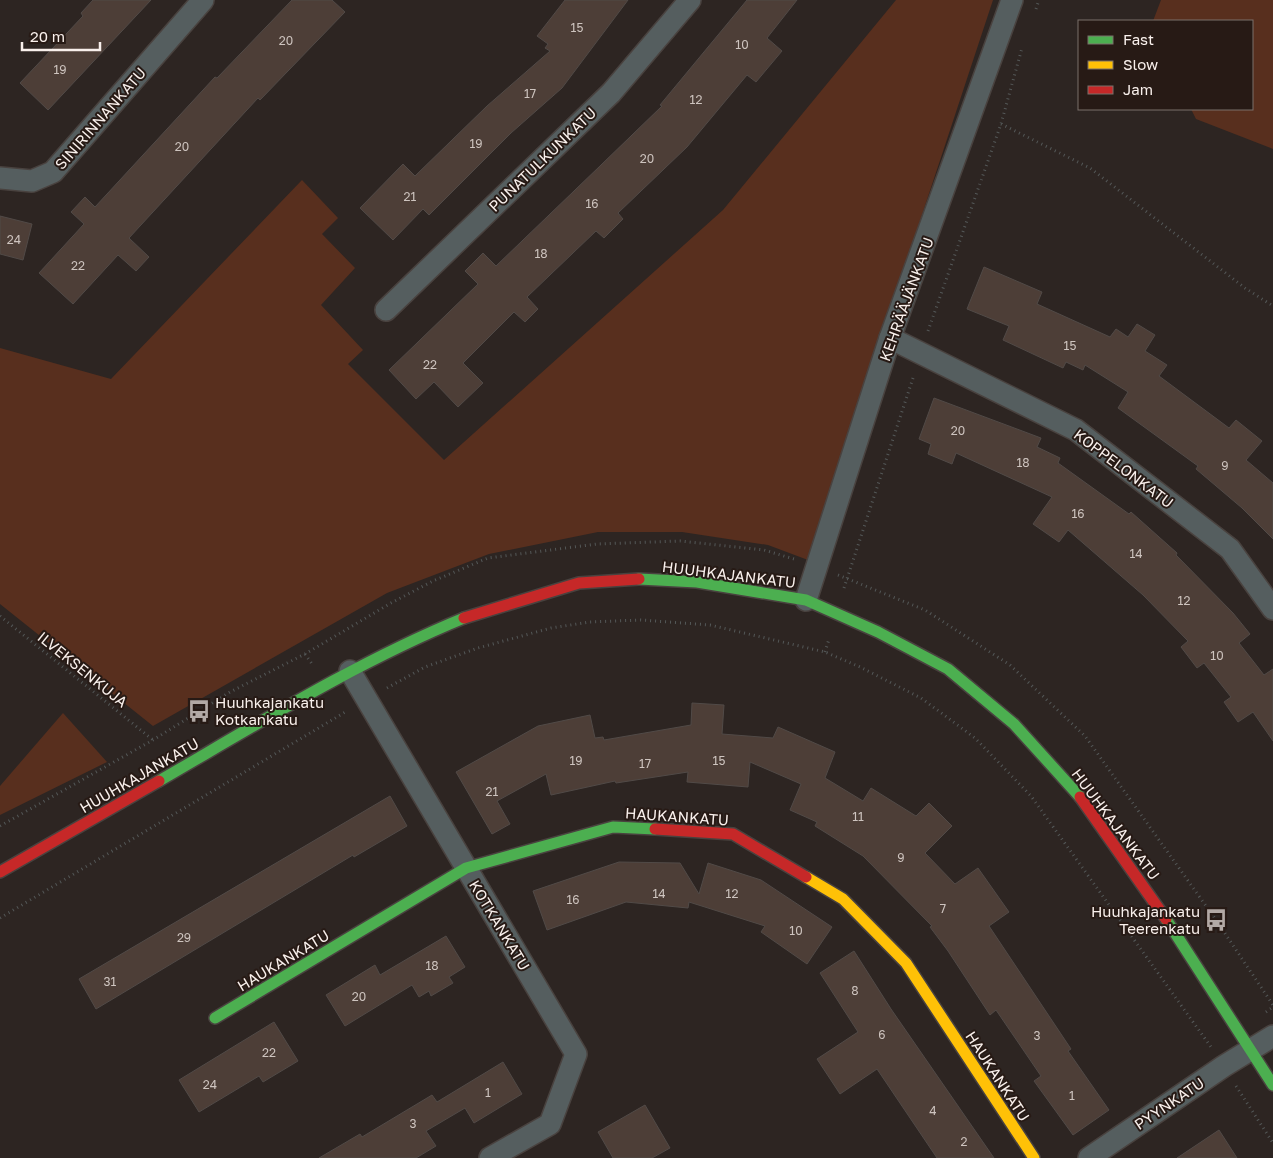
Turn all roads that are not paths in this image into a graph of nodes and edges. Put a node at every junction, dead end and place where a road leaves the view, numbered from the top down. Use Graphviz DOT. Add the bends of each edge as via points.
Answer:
graph roads {
  1 [pos="204,0"];
  2 [pos="690,0"];
  3 [pos="1012,0"];
  4 [pos="0,178"];
  5 [pos="386,310"];
  6 [pos="890,338"];
  7 [pos="806,600"];
  8 [pos="1273,609"];
  9 [pos="350,671"];
  10 [pos="466,868"];
  11 [pos="0,872"];
  12 [pos="215,1018"];
  13 [pos="1273,1036"];
  14 [pos="1249,1050"];
  15 [pos="1273,1085"];
  16 [pos="490,1158"];
  17 [pos="1034,1158"];
  18 [pos="1089,1158"];
  1 -- 4 [label="street, SINIRINNANKATU" via="53,172 32,181"];
  2 -- 5 [label="street, PUNATULKUNKATU" via="611,93"];
  3 -- 6 [label="street, KEHRÄÄJÄNKATU"];
  6 -- 7 [label="street, KEHRÄÄJÄNKATU"];
  6 -- 8 [label="street, KOPPELONKATU" via="1076,430 1230,549"];
  7 -- 9 [label="street, HUUHKAJANKATU" via="697,582 638,579 580,583 477,613 411,640"];
  7 -- 14 [label="street, HUUHKAJANKATU" via="878,632 948,670 1014,724 1073,788 1159,908"];
  9 -- 10 [label="street, KOTKANKATU"];
  9 -- 11 [label="street, HUUHKAJANKATU"];
  10 -- 12 [label="street, HAUKANKATU"];
  10 -- 16 [label="street, KOTKANKATU" via="576,1054 550,1124"];
  10 -- 17 [label="street, HAUKANKATU" via="613,827 733,834 843,899 906,963"];
  13 -- 14 [label="street, PYYNKATU"];
  14 -- 15 [label="street, HUUHKAJANKATU"];
  14 -- 18 [label="street, PYYNKATU"];
}
